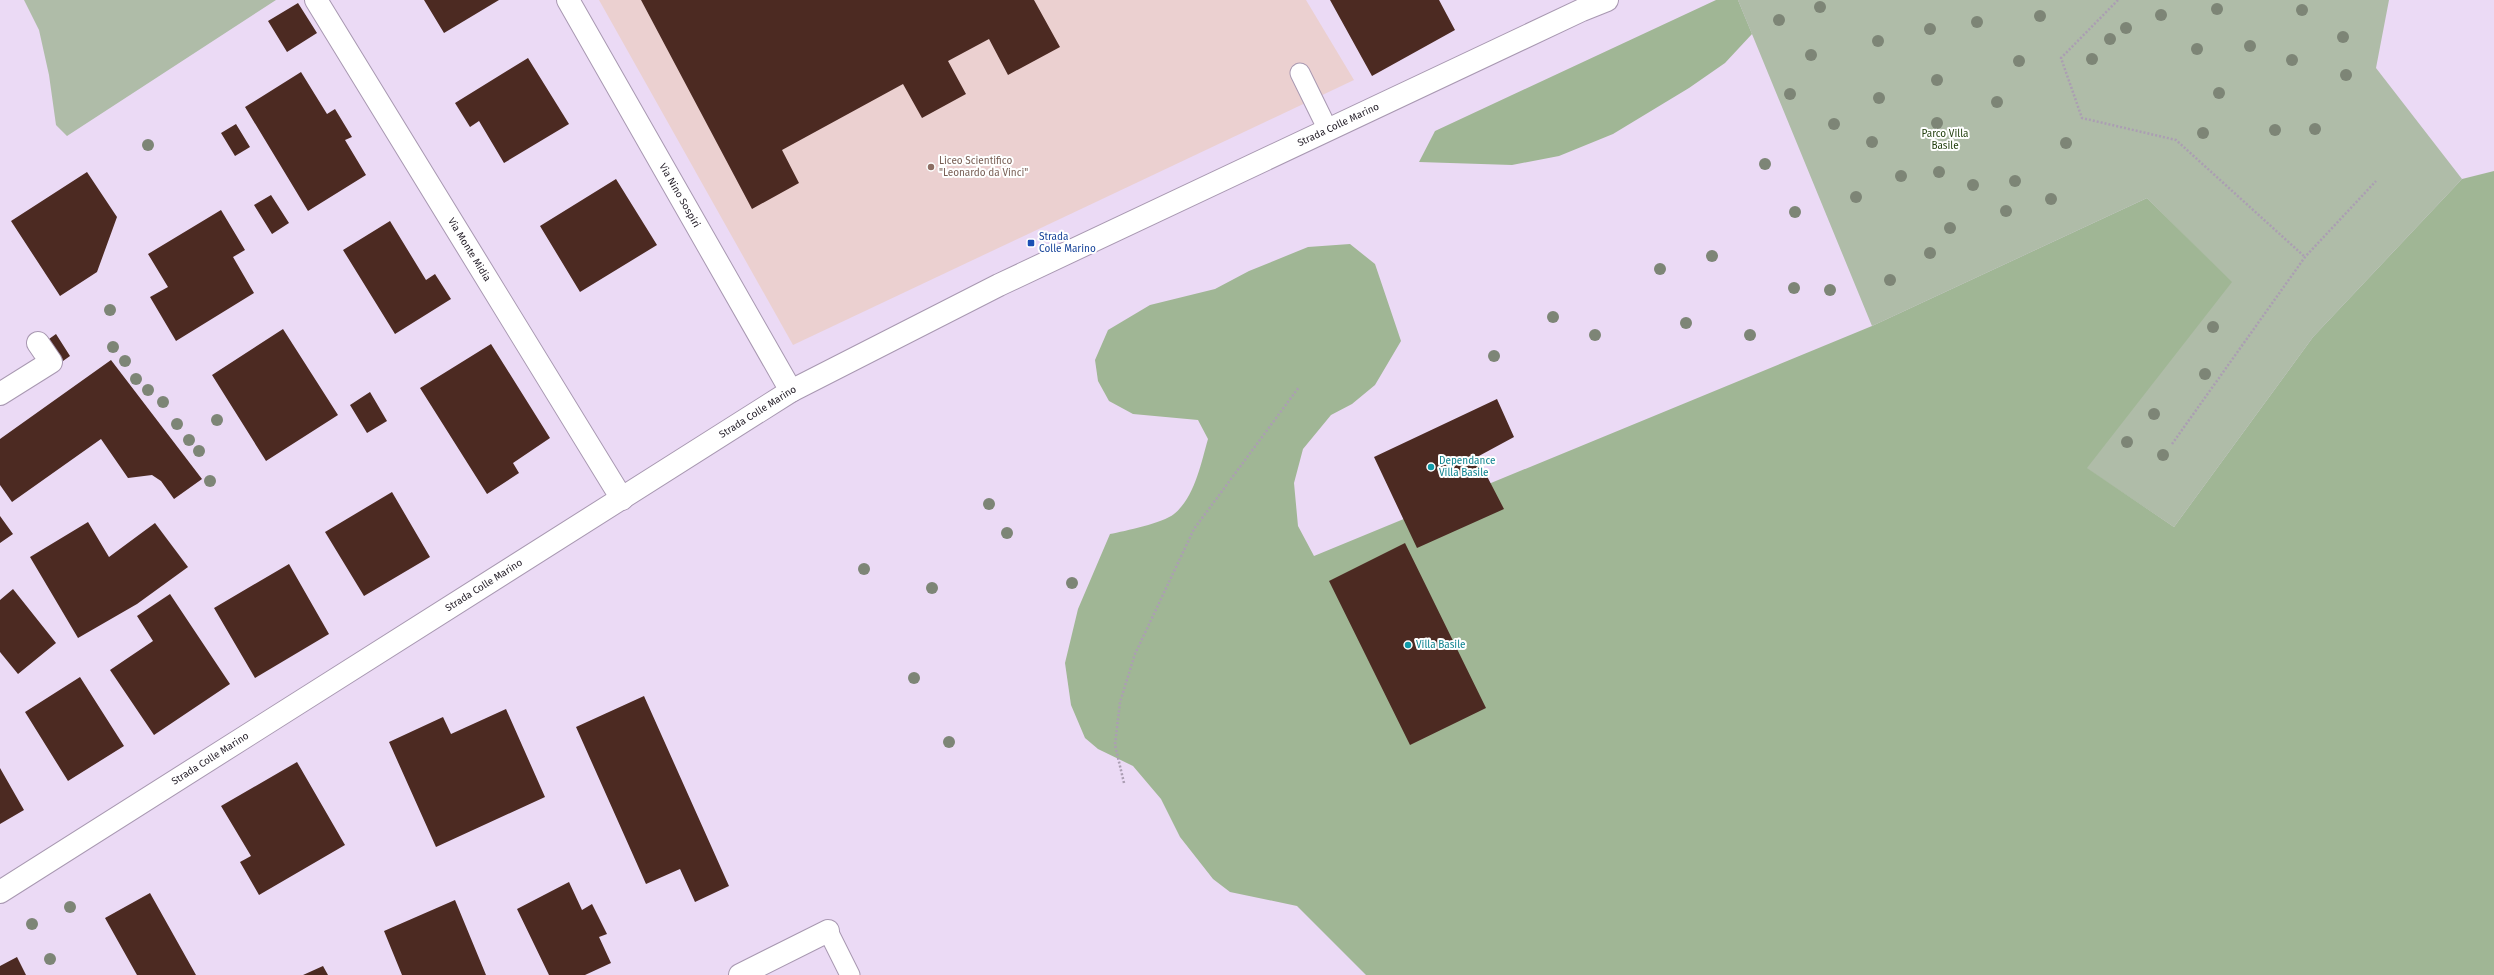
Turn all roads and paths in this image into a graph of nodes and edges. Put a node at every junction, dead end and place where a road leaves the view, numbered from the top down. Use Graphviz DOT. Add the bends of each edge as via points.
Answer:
graph roads {
  1 [pos="316,0"];
  2 [pos="568,0"];
  3 [pos="1607,0"];
  4 [pos="2118,0"];
  5 [pos="1579,5"];
  6 [pos="1300,73"];
  7 [pos="1328,130"];
  8 [pos="2376,181"];
  9 [pos="2305,257"];
  10 [pos="38,344"];
  11 [pos="1299,387"];
  12 [pos="791,391"];
  13 [pos="0,394"];
  14 [pos="2172,444"];
  15 [pos="622,499"];
  16 [pos="1124,783"];
  17 [pos="0,892"];
  18 [pos="828,931"];
  19 [pos="740,975"];
  20 [pos="850,975"];
  1 -- 15 [label="street, Via Monte Midia"];
  2 -- 12 [label="street, Via Nino Sospiri"];
  3 -- 5 [label="street, Strada Colle Marino"];
  4 -- 9 [label="path" via="2061,58 2082,118 2176,140"];
  5 -- 7 [label="street, Strada Colle Marino"];
  6 -- 7 [label="lane"];
  7 -- 12 [label="street, Strada Colle Marino" via="999,285"];
  8 -- 9 [label="path"];
  9 -- 14 [label="path"];
  10 -- 13 [label="street" via="51,362"];
  11 -- 16 [label="path" via="1194,529 1135,654 1120,702 1115,745"];
  12 -- 15 [label="street, Strada Colle Marino"];
  15 -- 17 [label="street, Strada Colle Marino"];
  18 -- 19 [label="street"];
  18 -- 20 [label="lane"];
}
